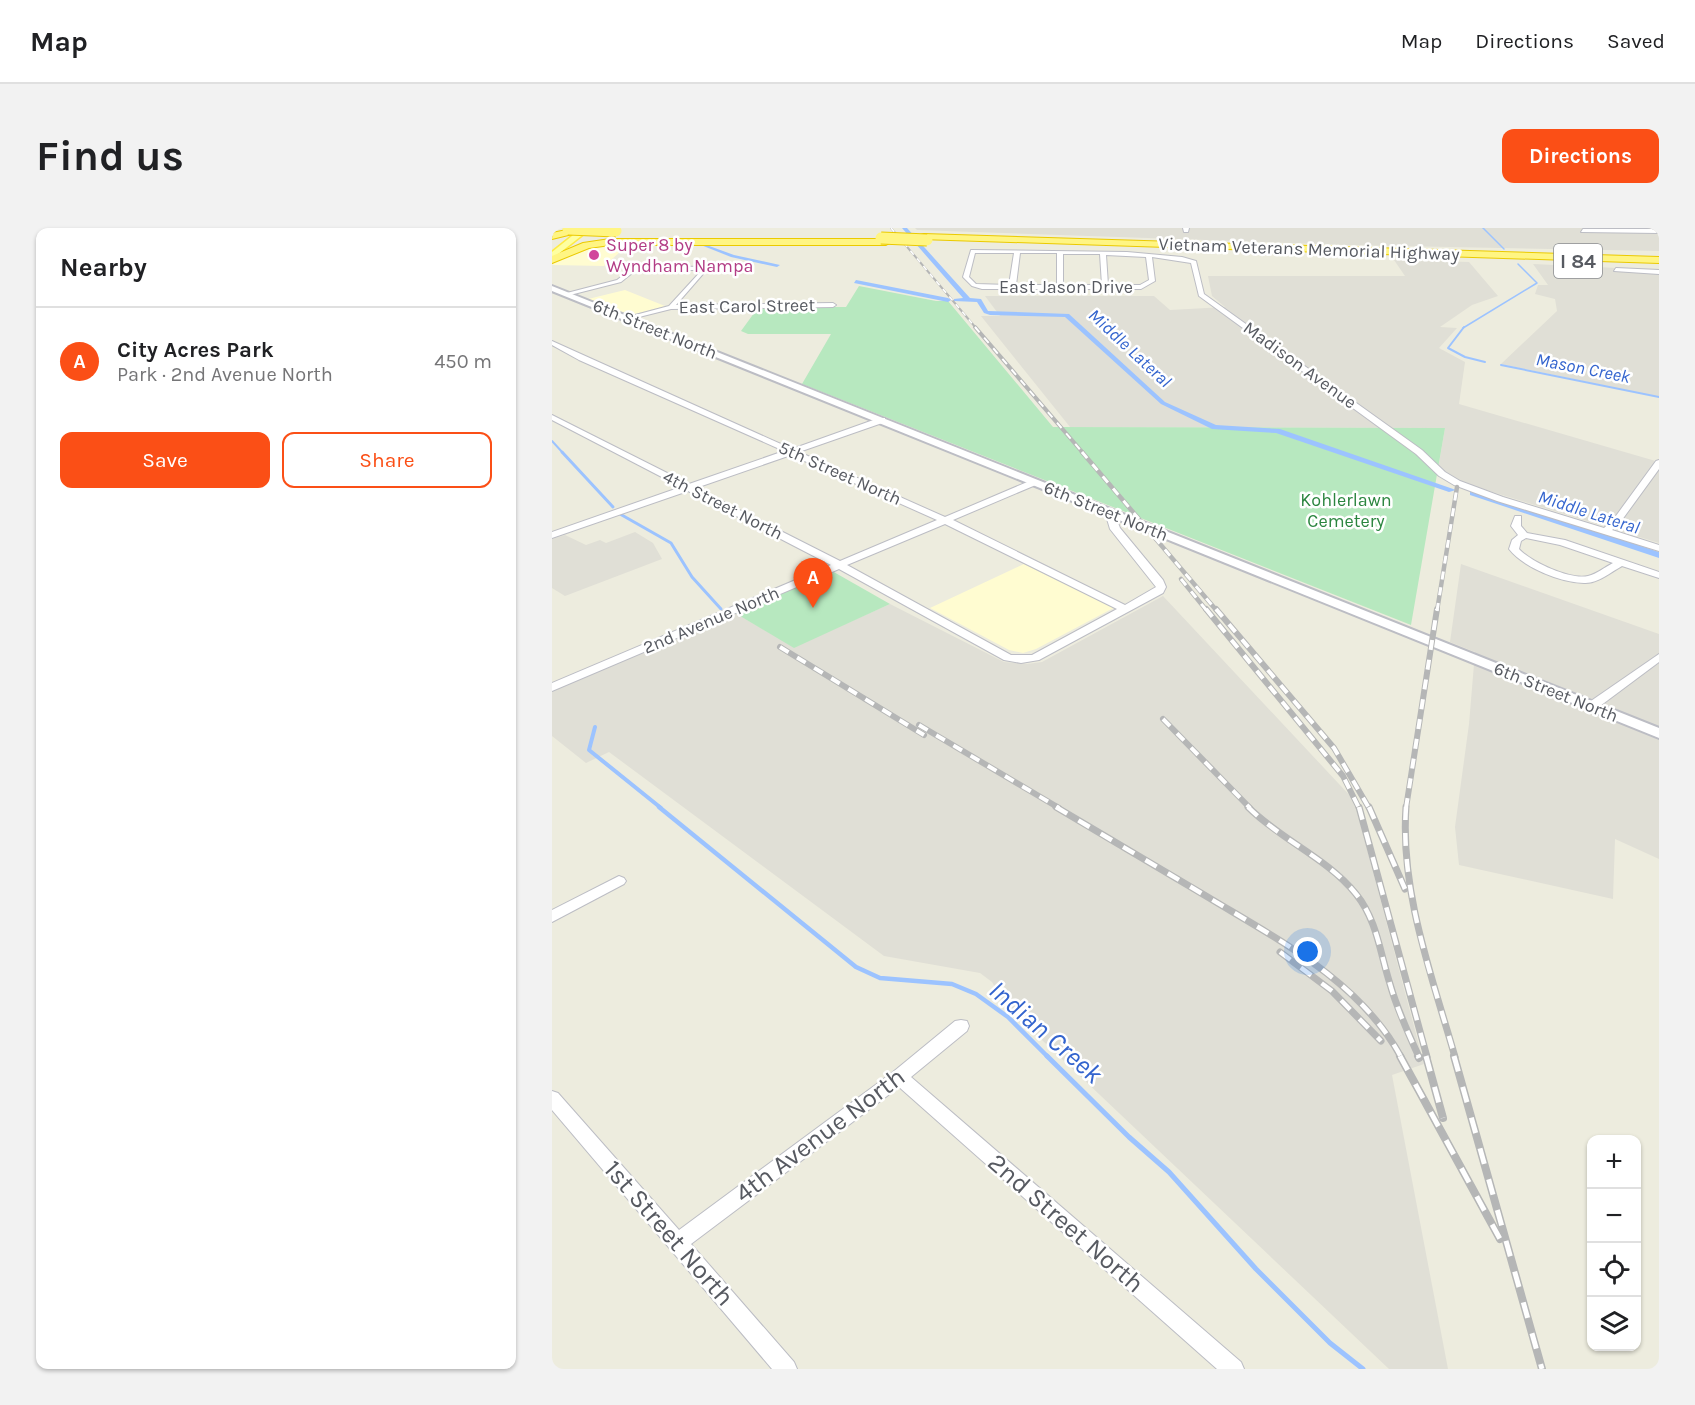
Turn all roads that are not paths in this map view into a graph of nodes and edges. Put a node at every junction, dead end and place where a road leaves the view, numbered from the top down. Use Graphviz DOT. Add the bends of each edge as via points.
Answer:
graph roads {
  1 [pos="588,228"];
  2 [pos="599,228"];
  3 [pos="552,229"];
  4 [pos="630,229"];
  5 [pos="617,230"];
  6 [pos="678,230"];
  7 [pos="829,230"];
  8 [pos="1583,231"];
  9 [pos="1659,231"];
  10 [pos="552,236"];
  11 [pos="881,237"];
  12 [pos="925,239"];
  13 [pos="671,241"];
  14 [pos="552,248"];
  15 [pos="1017,252"];
  16 [pos="1060,253"];
  17 [pos="1103,254"];
  18 [pos="1149,255"];
  19 [pos="1659,255"];
  20 [pos="552,257"];
  21 [pos="1573,258"];
  22 [pos="1659,263"];
  23 [pos="1616,270"];
  24 [pos="1659,272"];
  25 [pos="552,288"];
  26 [pos="1012,288"];
  27 [pos="1060,288"];
  28 [pos="1106,288"];
  29 [pos="566,294"];
  30 [pos="833,305"];
  31 [pos="671,307"];
  32 [pos="627,318"];
  33 [pos="553,343"];
  34 [pos="552,417"];
  35 [pos="882,420"];
  36 [pos="793,451"];
  37 [pos="1659,463"];
  38 [pos="1035,482"];
  39 [pos="690,487"];
  40 [pos="1110,512"];
  41 [pos="1518,518"];
  42 [pos="947,521"];
  43 [pos="1140,525"];
  44 [pos="1606,531"];
  45 [pos="1118,533"];
  46 [pos="552,535"];
  47 [pos="1524,535"];
  48 [pos="1659,548"];
  49 [pos="1621,562"];
  50 [pos="841,566"];
  51 [pos="1659,575"];
  52 [pos="1125,609"];
  53 [pos="1659,657"];
  54 [pos="552,687"];
  55 [pos="1592,706"];
  56 [pos="1659,733"];
  57 [pos="619,881"];
  58 [pos="552,916"];
  59 [pos="962,1026"];
  60 [pos="899,1077"];
  61 [pos="552,1098"];
  62 [pos="677,1243"];
  63 [pos="786,1369"];
  64 [pos="1233,1369"];
  1 -- 10 [label="highway"];
  1 -- 13 [label="highway" via="621,240"];
  1 -- 20 [label="main road"];
  2 -- 5 [label="highway, bridge"];
  3 -- 5 [label="highway, bridge"];
  4 -- 5 [label="highway"];
  5 -- 11 [label="highway"];
  6 -- 11 [label="highway"];
  7 -- 11 [label="highway"];
  8 -- 9 [label="street"];
  11 -- 12 [label="highway, bridge"];
  11 -- 13 [label="highway"];
  12 -- 21 [label="highway, Vietnam Veterans Memorial Highway / I 84"];
  12 -- 22 [label="highway, Vietnam Veterans Memorial Highway"];
  13 -- 20 [label="highway" via="598,243"];
  14 -- 20 [label="highway"];
  15 -- 16 [label="street"];
  15 -- 26 [label="street"];
  15 -- 26 [label="street, East Jason Drive" via="973,251 966,277 982,287"];
  16 -- 17 [label="street"];
  16 -- 27 [label="street"];
  17 -- 18 [label="street"];
  17 -- 28 [label="street"];
  18 -- 28 [label="street, East Jason Drive" via="1149,284"];
  18 -- 44 [label="street, Madison Avenue" via="1190,258 1202,294 1449,479"];
  19 -- 21 [label="highway"];
  21 -- 22 [label="highway, Vietnam Veterans Memorial Highway / I 84"];
  23 -- 24 [label="street"];
  25 -- 29 [label="street, 6th Street North"];
  26 -- 27 [label="street, East Jason Drive"];
  27 -- 28 [label="street, East Jason Drive"];
  29 -- 31 [label="street" via="620,281 635,268 707,268"];
  29 -- 32 [label="street, 6th Street North"];
  30 -- 31 [label="street, East Carol Street"];
  31 -- 32 [label="street, East Carol Street"];
  32 -- 35 [label="street, 6th Street North"];
  33 -- 36 [label="street, 5th Street North"];
  34 -- 39 [label="street, 4th Street North"];
  35 -- 36 [label="street"];
  35 -- 38 [label="street, 6th Street North"];
  36 -- 39 [label="street"];
  36 -- 42 [label="street, 5th Street North"];
  37 -- 44 [label="street"];
  38 -- 40 [label="street, 6th Street North"];
  38 -- 42 [label="street, 2nd Avenue North"];
  39 -- 46 [label="street"];
  39 -- 50 [label="street, 4th Street North"];
  40 -- 43 [label="street, 6th Street North"];
  40 -- 45 [label="street"];
  41 -- 47 [label="street" via="1516,526"];
  42 -- 50 [label="street, 2nd Avenue North"];
  42 -- 52 [label="street, 5th Street North"];
  43 -- 45 [label="street"];
  43 -- 55 [label="street, 6th Street North"];
  44 -- 48 [label="street, Madison Avenue"];
  45 -- 52 [label="street" via="1161,586 1159,591"];
  47 -- 49 [label="street" via="1562,542"];
  47 -- 49 [label="street" via="1514,549 1522,560 1551,572 1585,580"];
  49 -- 51 [label="street"];
  50 -- 52 [label="street, 4th Street North" via="1008,658 1021,660 1035,658"];
  50 -- 54 [label="street, 2nd Avenue North"];
  53 -- 55 [label="street"];
  55 -- 56 [label="street, 6th Street North"];
  57 -- 58 [label="street"];
  59 -- 60 [label="street, 4th Avenue North"];
  60 -- 62 [label="street, 4th Avenue North"];
  60 -- 64 [label="street, 2nd Street North"];
  61 -- 62 [label="street, 1st Street North"];
  62 -- 63 [label="street, 1st Street North"];
}
